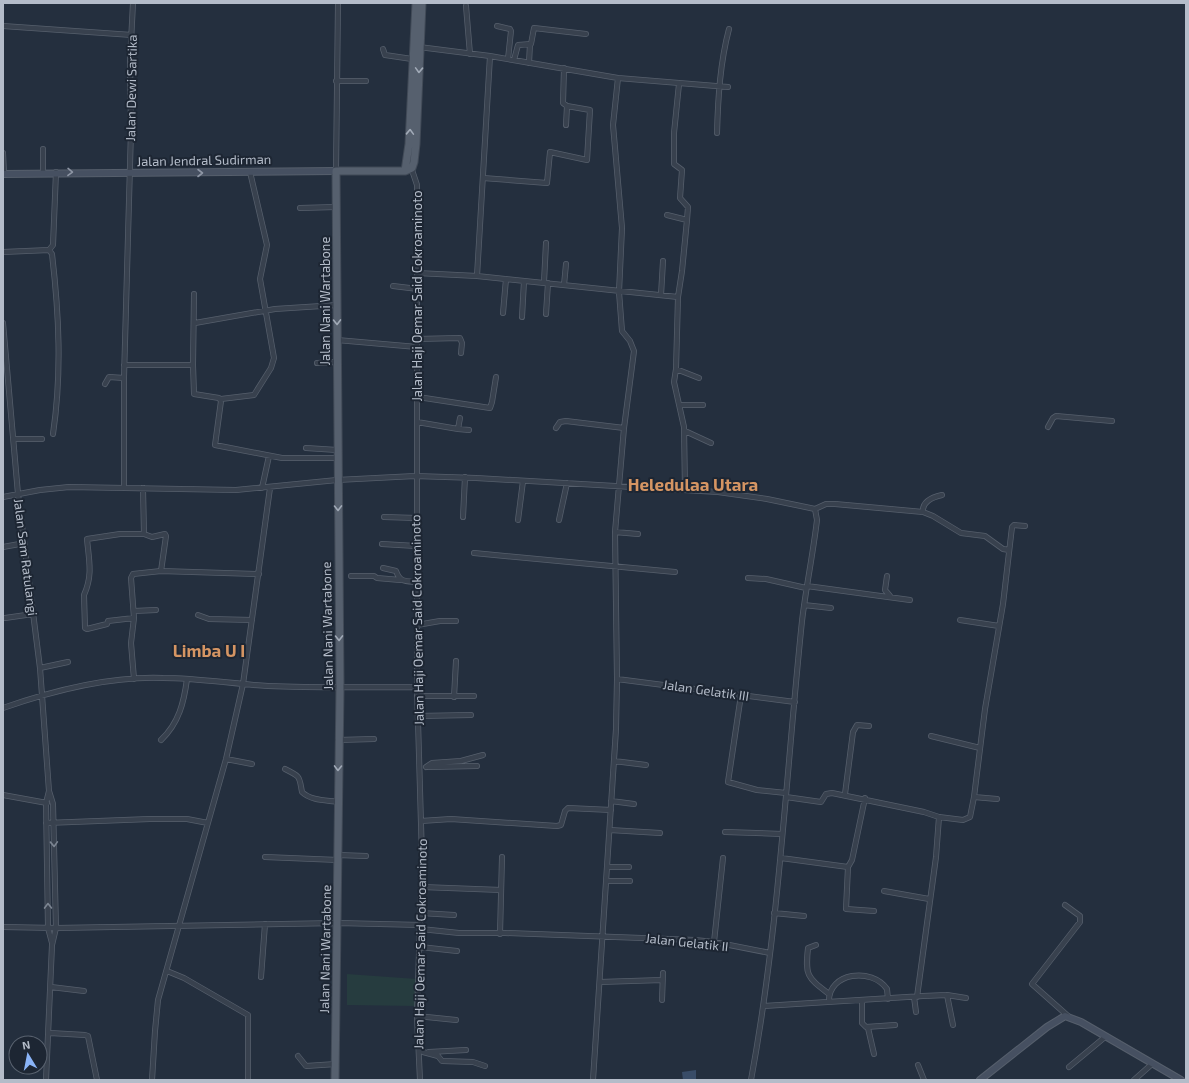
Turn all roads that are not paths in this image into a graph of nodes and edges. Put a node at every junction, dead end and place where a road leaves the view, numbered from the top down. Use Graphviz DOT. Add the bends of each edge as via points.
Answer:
graph roads {
  1 [pos="133,3"];
  2 [pos="338,3"];
  3 [pos="416,3"];
  4 [pos="422,3"];
  5 [pos="466,6"];
  6 [pos="3,26"];
  7 [pos="498,26"];
  8 [pos="729,29"];
  9 [pos="586,34"];
  10 [pos="132,35"];
  11 [pos="417,43"];
  12 [pos="530,44"];
  13 [pos="383,49"];
  14 [pos="470,54"];
  15 [pos="490,56"];
  16 [pos="412,59"];
  17 [pos="508,59"];
  18 [pos="514,60"];
  19 [pos="529,63"];
  20 [pos="564,68"];
  21 [pos="618,78"];
  22 [pos="336,81"];
  23 [pos="366,81"];
  24 [pos="679,84"];
  25 [pos="719,86"];
  26 [pos="728,87"];
  27 [pos="567,106"];
  28 [pos="566,125"];
  29 [pos="717,133"];
  30 [pos="43,149"];
  31 [pos="3,153"];
  32 [pos="408,167"];
  33 [pos="336,171"];
  34 [pos="56,172"];
  35 [pos="250,172"];
  36 [pos="43,173"];
  37 [pos="128,173"];
  38 [pos="4,174"];
  39 [pos="483,178"];
  40 [pos="336,207"];
  41 [pos="300,208"];
  42 [pos="667,216"];
  43 [pos="687,220"];
  44 [pos="546,243"];
  45 [pos="49,250"];
  46 [pos="3,252"];
  47 [pos="663,261"];
  48 [pos="566,264"];
  49 [pos="417,273"];
  50 [pos="477,276"];
  51 [pos="506,279"];
  52 [pos="524,280"];
  53 [pos="546,283"];
  54 [pos="564,285"];
  55 [pos="393,286"];
  56 [pos="418,289"];
  57 [pos="619,292"];
  58 [pos="194,294"];
  59 [pos="661,295"];
  60 [pos="678,297"];
  61 [pos="336,305"];
  62 [pos="265,311"];
  63 [pos="503,313"];
  64 [pos="546,314"];
  65 [pos="522,317"];
  66 [pos="194,323"];
  67 [pos="3,327"];
  68 [pos="417,339"];
  69 [pos="337,340"];
  70 [pos="417,347"];
  71 [pos="461,353"];
  72 [pos="337,362"];
  73 [pos="317,363"];
  74 [pos="124,365"];
  75 [pos="193,365"];
  76 [pos="676,369"];
  77 [pos="496,377"];
  78 [pos="124,378"];
  79 [pos="699,378"];
  80 [pos="5,379"];
  81 [pos="104,384"];
  82 [pos="418,397"];
  83 [pos="221,399"];
  84 [pos="680,404"];
  85 [pos="703,406"];
  86 [pos="460,418"];
  87 [pos="1112,421"];
  88 [pos="418,422"];
  89 [pos="1048,427"];
  90 [pos="556,428"];
  91 [pos="624,428"];
  92 [pos="458,429"];
  93 [pos="469,430"];
  94 [pos="685,431"];
  95 [pos="53,434"];
  96 [pos="42,439"];
  97 [pos="14,440"];
  98 [pos="711,443"];
  99 [pos="306,448"];
  100 [pos="337,450"];
  101 [pos="269,456"];
  102 [pos="337,458"];
  103 [pos="415,476"];
  104 [pos="465,477"];
  105 [pos="338,480"];
  106 [pos="523,481"];
  107 [pos="566,483"];
  108 [pos="618,487"];
  109 [pos="124,488"];
  110 [pos="143,488"];
  111 [pos="262,488"];
  112 [pos="270,488"];
  113 [pos="685,490"];
  114 [pos="18,494"];
  115 [pos="942,495"];
  116 [pos="3,497"];
  117 [pos="815,509"];
  118 [pos="923,512"];
  119 [pos="384,517"];
  120 [pos="463,517"];
  121 [pos="416,518"];
  122 [pos="518,520"];
  123 [pos="559,520"];
  124 [pos="1023,526"];
  125 [pos="615,532"];
  126 [pos="144,534"];
  127 [pos="638,534"];
  128 [pos="25,543"];
  129 [pos="382,544"];
  130 [pos="3,546"];
  131 [pos="416,546"];
  132 [pos="1008,550"];
  133 [pos="474,553"];
  134 [pos="615,566"];
  135 [pos="383,568"];
  136 [pos="161,571"];
  137 [pos="675,572"];
  138 [pos="259,574"];
  139 [pos="351,576"];
  140 [pos="887,576"];
  141 [pos="748,578"];
  142 [pos="400,580"];
  143 [pos="417,582"];
  144 [pos="807,587"];
  145 [pos="890,596"];
  146 [pos="910,600"];
  147 [pos="804,605"];
  148 [pos="831,608"];
  149 [pos="156,610"];
  150 [pos="134,611"];
  151 [pos="33,614"];
  152 [pos="198,615"];
  153 [pos="5,618"];
  154 [pos="134,618"];
  155 [pos="252,620"];
  156 [pos="960,620"];
  157 [pos="456,621"];
  158 [pos="417,625"];
  159 [pos="1000,626"];
  160 [pos="456,661"];
  161 [pos="68,662"];
  162 [pos="40,668"];
  163 [pos="618,678"];
  164 [pos="134,679"];
  165 [pos="187,679"];
  166 [pos="243,684"];
  167 [pos="340,687"];
  168 [pos="417,688"];
  169 [pos="741,695"];
  170 [pos="43,696"];
  171 [pos="417,696"];
  172 [pos="474,696"];
  173 [pos="454,697"];
  174 [pos="795,702"];
  175 [pos="3,708"];
  176 [pos="471,715"];
  177 [pos="418,716"];
  178 [pos="869,726"];
  179 [pos="931,736"];
  180 [pos="374,739"];
  181 [pos="161,740"];
  182 [pos="338,740"];
  183 [pos="980,748"];
  184 [pos="484,755"];
  185 [pos="226,759"];
  186 [pos="614,761"];
  187 [pos="252,764"];
  188 [pos="646,765"];
  189 [pos="477,766"];
  190 [pos="426,767"];
  191 [pos="420,768"];
  192 [pos="285,769"];
  193 [pos="49,792"];
  194 [pos="846,794"];
  195 [pos="3,795"];
  196 [pos="786,795"];
  197 [pos="974,797"];
  198 [pos="865,798"];
  199 [pos="997,799"];
  200 [pos="611,801"];
  201 [pos="338,802"];
  202 [pos="46,803"];
  203 [pos="53,804"];
  204 [pos="634,804"];
  205 [pos="611,810"];
  206 [pos="939,817"];
  207 [pos="421,821"];
  208 [pos="46,823"];
  209 [pos="54,823"];
  210 [pos="208,823"];
  211 [pos="610,830"];
  212 [pos="724,832"];
  213 [pos="660,833"];
  214 [pos="782,834"];
  215 [pos="366,856"];
  216 [pos="265,857"];
  217 [pos="338,857"];
  218 [pos="502,857"];
  219 [pos="723,858"];
  220 [pos="781,858"];
  221 [pos="607,867"];
  222 [pos="629,867"];
  223 [pos="848,868"];
  224 [pos="606,881"];
  225 [pos="630,881"];
  226 [pos="422,887"];
  227 [pos="501,890"];
  228 [pos="884,891"];
  229 [pos="929,899"];
  230 [pos="1065,905"];
  231 [pos="874,911"];
  232 [pos="421,913"];
  233 [pos="774,913"];
  234 [pos="454,915"];
  235 [pos="804,916"];
  236 [pos="338,922"];
  237 [pos="265,924"];
  238 [pos="179,926"];
  239 [pos="3,927"];
  240 [pos="421,927"];
  241 [pos="48,928"];
  242 [pos="56,928"];
  243 [pos="500,934"];
  244 [pos="603,937"];
  245 [pos="714,942"];
  246 [pos="52,945"];
  247 [pos="816,945"];
  248 [pos="420,947"];
  249 [pos="457,951"];
  250 [pos="770,953"];
  251 [pos="167,971"];
  252 [pos="663,973"];
  253 [pos="261,977"];
  254 [pos="662,980"];
  255 [pos="600,982"];
  256 [pos="52,987"];
  257 [pos="84,991"];
  258 [pos="829,994"];
  259 [pos="947,995"];
  260 [pos="915,997"];
  261 [pos="964,998"];
  262 [pos="888,999"];
  263 [pos="662,1000"];
  264 [pos="862,1000"];
  265 [pos="829,1002"];
  266 [pos="764,1006"];
  267 [pos="916,1012"];
  268 [pos="417,1016"];
  269 [pos="1068,1016"];
  270 [pos="456,1020"];
  271 [pos="895,1025"];
  272 [pos="953,1025"];
  273 [pos="868,1028"];
  274 [pos="50,1033"];
  275 [pos="1105,1037"];
  276 [pos="466,1050"];
  277 [pos="420,1052"];
  278 [pos="874,1054"];
  279 [pos="298,1056"];
  280 [pos="336,1064"];
  281 [pos="1152,1064"];
  282 [pos="918,1065"];
  283 [pos="485,1066"];
  284 [pos="1069,1067"];
  285 [pos="46,1080"];
  286 [pos="97,1080"];
  287 [pos="152,1080"];
  288 [pos="248,1080"];
  289 [pos="335,1080"];
  290 [pos="420,1080"];
  291 [pos="593,1080"];
  292 [pos="751,1080"];
  293 [pos="924,1080"];
  294 [pos="980,1080"];
  295 [pos="1134,1080"];
  296 [pos="1181,1080"];
  1 -- 10 [label="street, Jalan Dewi Sartika"];
  2 -- 22 [label="street"];
  3 -- 11 [label="main road"];
  4 -- 11 [label="main road"];
  5 -- 14 [label="street"];
  6 -- 10 [label="street"];
  7 -- 17 [label="street" via="511,31"];
  8 -- 25 [label="street" via="722,54"];
  9 -- 12 [label="street" via="537,28 533,30"];
  10 -- 37 [label="street, Jalan Dewi Sartika"];
  11 -- 14 [label="street"];
  11 -- 16 [label="main road"];
  11 -- 32 [label="main road, one-way" via="416,144 414,162"];
  12 -- 18 [label="street" via="518,45"];
  12 -- 19 [label="street"];
  13 -- 16 [label="street" via="385,55"];
  14 -- 15 [label="street"];
  15 -- 17 [label="street"];
  15 -- 39 [label="street"];
  32 -- 16 [label="main road, one-way"];
  17 -- 18 [label="street"];
  18 -- 19 [label="street"];
  19 -- 20 [label="street"];
  20 -- 21 [label="street"];
  20 -- 27 [label="street" via="563,103"];
  21 -- 24 [label="street"];
  21 -- 57 [label="street" via="613,125 622,228"];
  22 -- 23 [label="street"];
  22 -- 33 [label="street"];
  24 -- 25 [label="street"];
  24 -- 43 [label="street" via="674,164 682,170 680,198 688,207"];
  25 -- 26 [label="street"];
  25 -- 29 [label="street"];
  27 -- 28 [label="street"];
  27 -- 39 [label="street" via="590,110 587,160 550,152 547,183"];
  30 -- 36 [label="street"];
  31 -- 38 [label="street"];
  32 -- 33 [label="main road, Jalan Jendral Sudirman"];
  32 -- 49 [label="street, Jalan Haji Oemar Said Cokroaminoto" via="417,184"];
  33 -- 35 [label="street, Jalan Jendral Sudirman"];
  33 -- 40 [label="main road, Jalan Nani Wartabone"];
  34 -- 36 [label="street, Jalan Jendral Sudirman"];
  34 -- 37 [label="street, Jalan Jendral Sudirman, one-way"];
  34 -- 45 [label="street" via="53,245"];
  37 -- 35 [label="street, Jalan Jendral Sudirman, one-way"];
  35 -- 62 [label="street" via="267,245 260,279"];
  36 -- 38 [label="street, Jalan Jendral Sudirman"];
  37 -- 74 [label="street, Jalan Dewi Sartika"];
  39 -- 50 [label="street"];
  40 -- 41 [label="street"];
  40 -- 61 [label="main road, Jalan Nani Wartabone"];
  42 -- 43 [label="street"];
  43 -- 60 [label="street"];
  44 -- 53 [label="street"];
  45 -- 46 [label="street"];
  45 -- 95 [label="street" via="52,254 59,324 59,386"];
  47 -- 59 [label="street"];
  48 -- 54 [label="street"];
  49 -- 50 [label="street"];
  49 -- 56 [label="street, Jalan Haji Oemar Said Cokroaminoto"];
  50 -- 51 [label="street"];
  51 -- 52 [label="street"];
  51 -- 63 [label="street"];
  52 -- 53 [label="street"];
  52 -- 65 [label="street"];
  53 -- 54 [label="street"];
  53 -- 64 [label="street"];
  54 -- 57 [label="street"];
  55 -- 56 [label="street"];
  56 -- 68 [label="street, Jalan Haji Oemar Said Cokroaminoto"];
  57 -- 59 [label="street"];
  57 -- 91 [label="street" via="622,331 634,351"];
  58 -- 66 [label="street"];
  59 -- 60 [label="street"];
  60 -- 76 [label="street"];
  61 -- 62 [label="street"];
  61 -- 69 [label="main road, Jalan Nani Wartabone, one-way"];
  62 -- 66 [label="street"];
  62 -- 83 [label="street" via="274,358 271,368 254,395"];
  66 -- 75 [label="street"];
  67 -- 80 [label="street, Jalan Sam Ratulangi"];
  68 -- 70 [label="street, Jalan Haji Oemar Said Cokroaminoto"];
  68 -- 71 [label="street" via="460,338"];
  69 -- 70 [label="street"];
  69 -- 72 [label="main road, Jalan Nani Wartabone"];
  70 -- 82 [label="street, Jalan Haji Oemar Said Cokroaminoto"];
  72 -- 73 [label="street"];
  72 -- 100 [label="main road, Jalan Nani Wartabone"];
  74 -- 75 [label="street"];
  74 -- 78 [label="street, Jalan Dewi Sartika"];
  75 -- 83 [label="street" via="194,394"];
  76 -- 79 [label="street"];
  76 -- 84 [label="street" via="674,382"];
  77 -- 82 [label="street" via="490,408"];
  78 -- 81 [label="street" via="109,378"];
  78 -- 109 [label="street, Jalan Dewi Sartika"];
  80 -- 97 [label="street, Jalan Sam Ratulangi"];
  82 -- 88 [label="street, Jalan Haji Oemar Said Cokroaminoto"];
  83 -- 101 [label="street" via="215,445"];
  84 -- 85 [label="street"];
  84 -- 94 [label="street"];
  86 -- 92 [label="street"];
  87 -- 89 [label="street" via="1056,416"];
  88 -- 92 [label="street"];
  88 -- 103 [label="street, Jalan Haji Oemar Said Cokroaminoto"];
  90 -- 91 [label="street" via="560,422 566,421"];
  91 -- 108 [label="street"];
  92 -- 93 [label="street"];
  94 -- 98 [label="street"];
  94 -- 113 [label="street"];
  96 -- 97 [label="street"];
  97 -- 114 [label="street, Jalan Sam Ratulangi"];
  99 -- 100 [label="street"];
  100 -- 102 [label="main road, Jalan Nani Wartabone"];
  101 -- 102 [label="street"];
  101 -- 111 [label="street"];
  102 -- 105 [label="main road, Jalan Nani Wartabone"];
  103 -- 104 [label="street"];
  103 -- 105 [label="street"];
  103 -- 121 [label="street, Jalan Haji Oemar Said Cokroaminoto"];
  104 -- 106 [label="street"];
  104 -- 120 [label="street"];
  105 -- 112 [label="street"];
  105 -- 167 [label="main road, Jalan Nani Wartabone, one-way"];
  106 -- 107 [label="street"];
  106 -- 122 [label="street"];
  107 -- 108 [label="street"];
  107 -- 123 [label="street"];
  108 -- 113 [label="street"];
  108 -- 125 [label="street"];
  109 -- 110 [label="street"];
  109 -- 114 [label="street" via="70,487"];
  110 -- 111 [label="street"];
  110 -- 126 [label="street"];
  111 -- 112 [label="street"];
  112 -- 138 [label="street"];
  113 -- 117 [label="street" via="741,494"];
  114 -- 116 [label="street"];
  114 -- 128 [label="street, Jalan Sam Ratulangi"];
  115 -- 118 [label="street" via="928,500"];
  117 -- 118 [label="street" via="826,504 835,504"];
  117 -- 144 [label="street" via="817,520"];
  118 -- 132 [label="street" via="963,534 985,536"];
  119 -- 121 [label="street"];
  121 -- 131 [label="street, Jalan Haji Oemar Said Cokroaminoto"];
  124 -- 132 [label="street" via="1015,525 1012,528"];
  125 -- 127 [label="street"];
  125 -- 134 [label="street"];
  126 -- 136 [label="street" via="152,537 163,534 166,536"];
  126 -- 154 [label="street" via="120,534 87,539 91,567 84,596 85,628 107,624 108,621"];
  128 -- 130 [label="street"];
  128 -- 151 [label="street, Jalan Sam Ratulangi"];
  129 -- 131 [label="street"];
  131 -- 143 [label="street, Jalan Haji Oemar Said Cokroaminoto"];
  132 -- 159 [label="street"];
  133 -- 134 [label="street"];
  134 -- 137 [label="street"];
  134 -- 163 [label="street"];
  135 -- 142 [label="street" via="396,571"];
  136 -- 138 [label="street"];
  136 -- 150 [label="street" via="133,574 131,578"];
  138 -- 155 [label="street"];
  139 -- 142 [label="street"];
  140 -- 145 [label="street" via="885,590"];
  141 -- 144 [label="street" via="766,578"];
  142 -- 143 [label="street"];
  143 -- 158 [label="street, Jalan Haji Oemar Said Cokroaminoto"];
  144 -- 145 [label="street"];
  144 -- 147 [label="street"];
  145 -- 146 [label="street"];
  147 -- 148 [label="street"];
  147 -- 174 [label="street"];
  149 -- 150 [label="street"];
  150 -- 154 [label="street"];
  151 -- 153 [label="street"];
  151 -- 162 [label="street, Jalan Sam Ratulangi"];
  152 -- 155 [label="street" via="209,619"];
  154 -- 164 [label="street" via="131,650"];
  155 -- 166 [label="street"];
  156 -- 159 [label="street"];
  157 -- 158 [label="street"];
  158 -- 168 [label="street, Jalan Haji Oemar Said Cokroaminoto"];
  159 -- 183 [label="street"];
  160 -- 173 [label="street"];
  161 -- 162 [label="street"];
  162 -- 170 [label="street, Jalan Sam Ratulangi"];
  163 -- 169 [label="street, Jalan Gelatik III"];
  163 -- 186 [label="street"];
  164 -- 165 [label="street"];
  164 -- 170 [label="street" via="88,685"];
  165 -- 166 [label="street"];
  165 -- 181 [label="street" via="183,705 175,723"];
  166 -- 167 [label="street"];
  166 -- 185 [label="street"];
  167 -- 168 [label="street"];
  167 -- 182 [label="main road, Jalan Nani Wartabone"];
  168 -- 171 [label="street, Jalan Haji Oemar Said Cokroaminoto"];
  169 -- 174 [label="street, Jalan Gelatik III"];
  169 -- 196 [label="street" via="728,782"];
  170 -- 175 [label="street"];
  170 -- 193 [label="street, Jalan Sam Ratulangi"];
  171 -- 173 [label="street"];
  171 -- 177 [label="street, Jalan Haji Oemar Said Cokroaminoto"];
  172 -- 173 [label="street"];
  174 -- 196 [label="street"];
  176 -- 177 [label="street"];
  177 -- 191 [label="street, Jalan Haji Oemar Said Cokroaminoto"];
  178 -- 194 [label="street" via="857,725 853,732"];
  179 -- 183 [label="street"];
  180 -- 182 [label="street"];
  182 -- 201 [label="main road, Jalan Nani Wartabone, one-way"];
  183 -- 197 [label="street"];
  184 -- 190 [label="street" via="461,761 432,763"];
  185 -- 187 [label="street"];
  185 -- 210 [label="street"];
  186 -- 188 [label="street"];
  186 -- 200 [label="street"];
  189 -- 190 [label="street"];
  190 -- 191 [label="street"];
  191 -- 207 [label="street, Jalan Haji Oemar Said Cokroaminoto"];
  192 -- 201 [label="street" via="299,778 305,795"];
  193 -- 202 [label="street, Jalan Sam Ratulangi"];
  193 -- 203 [label="street, Jalan Sam Ratulangi"];
  194 -- 196 [label="street" via="827,793 820,802"];
  194 -- 198 [label="street"];
  195 -- 202 [label="street"];
  196 -- 214 [label="street"];
  197 -- 199 [label="street"];
  197 -- 206 [label="street" via="968,819"];
  198 -- 206 [label="street"];
  198 -- 223 [label="street"];
  200 -- 204 [label="street"];
  200 -- 205 [label="street"];
  201 -- 217 [label="main road, Jalan Nani Wartabone"];
  202 -- 203 [label="street"];
  202 -- 208 [label="street, Jalan Sam Ratulangi"];
  203 -- 209 [label="street, Jalan Sam Ratulangi"];
  205 -- 207 [label="street" via="568,808 559,826 451,819"];
  205 -- 211 [label="street"];
  206 -- 229 [label="street"];
  207 -- 226 [label="street, Jalan Haji Oemar Said Cokroaminoto"];
  208 -- 209 [label="street"];
  241 -- 208 [label="street, Jalan Sam Ratulangi, one-way"];
  209 -- 210 [label="street" via="150,819 187,819"];
  209 -- 242 [label="street, Jalan Sam Ratulangi, one-way"];
  210 -- 238 [label="street"];
  211 -- 213 [label="street"];
  211 -- 221 [label="street"];
  212 -- 214 [label="street"];
  214 -- 220 [label="street"];
  215 -- 217 [label="street"];
  216 -- 217 [label="street"];
  217 -- 236 [label="main road, Jalan Nani Wartabone"];
  218 -- 227 [label="street"];
  219 -- 245 [label="street"];
  220 -- 223 [label="street"];
  220 -- 233 [label="street"];
  221 -- 222 [label="street"];
  221 -- 224 [label="street"];
  223 -- 231 [label="street" via="846,909"];
  224 -- 225 [label="street"];
  224 -- 244 [label="street"];
  226 -- 227 [label="street"];
  226 -- 232 [label="street, Jalan Haji Oemar Said Cokroaminoto"];
  227 -- 243 [label="street"];
  228 -- 229 [label="street"];
  229 -- 260 [label="street"];
  230 -- 269 [label="street" via="1081,917 1080,922 1032,984"];
  232 -- 234 [label="street"];
  232 -- 240 [label="street, Jalan Haji Oemar Said Cokroaminoto"];
  233 -- 235 [label="street"];
  233 -- 250 [label="street"];
  236 -- 237 [label="street, Jalan Gelatik II"];
  236 -- 240 [label="street, Jalan Gelatik II"];
  236 -- 280 [label="main road, Jalan Nani Wartabone"];
  237 -- 238 [label="street, Jalan Gelatik II"];
  237 -- 253 [label="street"];
  238 -- 242 [label="street, Jalan Gelatik II"];
  238 -- 251 [label="street"];
  239 -- 241 [label="street, Jalan Gelatik II"];
  240 -- 243 [label="street, Jalan Gelatik II" via="459,933"];
  240 -- 248 [label="street, Jalan Haji Oemar Said Cokroaminoto"];
  241 -- 242 [label="street, Jalan Gelatik II"];
  241 -- 246 [label="street, Jalan Sam Ratulangi"];
  242 -- 246 [label="street, Jalan Sam Ratulangi"];
  243 -- 244 [label="street, Jalan Gelatik II"];
  244 -- 245 [label="street, Jalan Gelatik II"];
  244 -- 255 [label="street"];
  245 -- 250 [label="street, Jalan Gelatik II"];
  246 -- 256 [label="street, Jalan Sam Ratulangi"];
  247 -- 258 [label="street" via="808,948 807,971 811,980"];
  248 -- 249 [label="street"];
  248 -- 268 [label="street, Jalan Haji Oemar Said Cokroaminoto"];
  250 -- 266 [label="street"];
  251 -- 287 [label="street" via="158,1000"];
  251 -- 288 [label="street" via="184,978 248,1016"];
  252 -- 254 [label="street"];
  254 -- 255 [label="street"];
  254 -- 263 [label="street"];
  255 -- 291 [label="street"];
  256 -- 257 [label="street"];
  256 -- 274 [label="street, Jalan Sam Ratulangi"];
  258 -- 262 [label="street" via="834,984 845,978 865,976 884,985"];
  258 -- 265 [label="street"];
  259 -- 260 [label="street"];
  259 -- 261 [label="street"];
  259 -- 272 [label="street"];
  260 -- 262 [label="street"];
  260 -- 267 [label="street"];
  262 -- 264 [label="street"];
  264 -- 265 [label="street"];
  264 -- 273 [label="street" via="862,1023"];
  265 -- 266 [label="street"];
  266 -- 292 [label="street"];
  268 -- 270 [label="street"];
  268 -- 277 [label="street, Jalan Haji Oemar Said Cokroaminoto"];
  269 -- 275 [label="street"];
  269 -- 294 [label="street" via="1054,1022"];
  271 -- 273 [label="street"];
  273 -- 278 [label="street"];
  274 -- 285 [label="street, Jalan Sam Ratulangi"];
  274 -- 286 [label="street" via="87,1035"];
  275 -- 281 [label="street"];
  275 -- 284 [label="street"];
  276 -- 277 [label="street"];
  277 -- 283 [label="street" via="438,1056 442,1061 473,1062"];
  277 -- 290 [label="street, Jalan Haji Oemar Said Cokroaminoto"];
  279 -- 280 [label="street" via="306,1066"];
  280 -- 289 [label="main road, Jalan Nani Wartabone"];
  281 -- 295 [label="street"];
  281 -- 296 [label="street"];
  282 -- 293 [label="street"];
}
